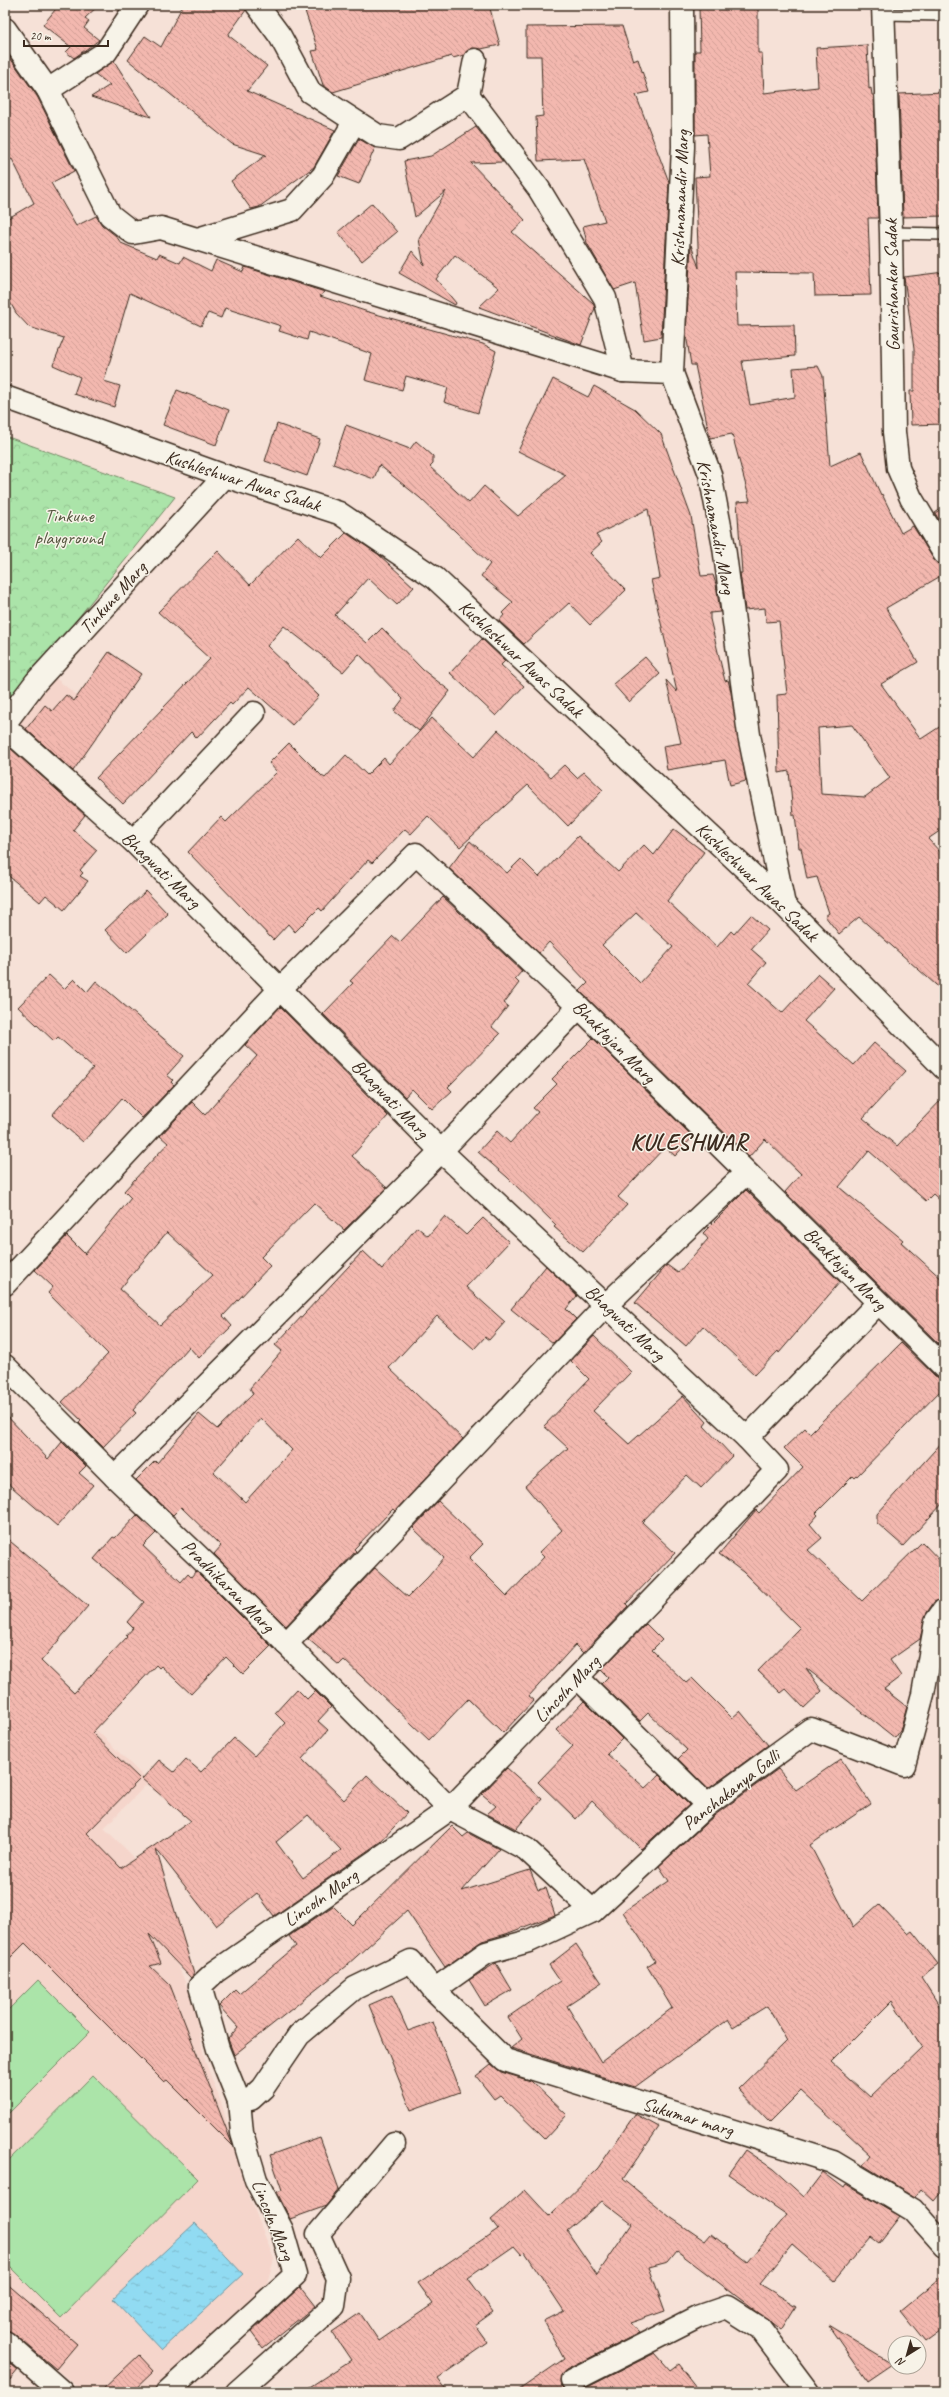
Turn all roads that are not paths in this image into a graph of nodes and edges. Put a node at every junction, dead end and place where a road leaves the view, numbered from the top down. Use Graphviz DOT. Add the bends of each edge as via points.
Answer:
graph roads {
  1 [pos="137,5"];
  2 [pos="256,5"];
  3 [pos="682,5"];
  4 [pos="883,9"];
  5 [pos="944,15"];
  6 [pos="5,29"];
  7 [pos="475,60"];
  8 [pos="48,90"];
  9 [pos="468,95"];
  10 [pos="354,122"];
  11 [pos="891,233"];
  12 [pos="944,234"];
  13 [pos="201,238"];
  14 [pos="623,371"];
  15 [pos="672,373"];
  16 [pos="5,397"];
  17 [pos="225,476"];
  18 [pos="944,553"];
  19 [pos="254,713"];
  20 [pos="5,723"];
  21 [pos="5,727"];
  22 [pos="133,841"];
  23 [pos="784,905"];
  24 [pos="281,988"];
  25 [pos="579,1007"];
  26 [pos="944,1068"];
  27 [pos="441,1151"];
  28 [pos="746,1173"];
  29 [pos="5,1284"];
  30 [pos="878,1303"];
  31 [pos="606,1305"];
  32 [pos="5,1366"];
  33 [pos="944,1367"];
  34 [pos="747,1438"];
  35 [pos="777,1470"];
  36 [pos="115,1477"];
  37 [pos="944,1610"];
  38 [pos="286,1644"];
  39 [pos="578,1678"];
  40 [pos="707,1805"];
  41 [pos="450,1809"];
  42 [pos="593,1911"];
  43 [pos="434,1990"];
  44 [pos="239,2101"];
  45 [pos="394,2144"];
  46 [pos="944,2245"];
  47 [pos="5,2342"];
  48 [pos="572,2380"];
  49 [pos="62,2392"];
  50 [pos="167,2392"];
  51 [pos="237,2392"];
  52 [pos="808,2392"];
  1 -- 8 [label="street" via="106,52"];
  2 -- 10 [label="street" via="280,36 310,92"];
  3 -- 15 [label="street, Krishnamandir Marg" via="683,147"];
  4 -- 5 [label="lane"];
  4 -- 11 [label="street, Gaurishankar Sadak"];
  6 -- 8 [label="street"];
  7 -- 9 [label="street"];
  8 -- 13 [label="street" via="110,215 133,233 161,228"];
  9 -- 10 [label="street" via="399,139 378,136"];
  9 -- 14 [label="street" via="539,189 605,298"];
  10 -- 13 [label="street" via="323,176 292,210"];
  11 -- 12 [label="lane"];
  11 -- 18 [label="street, Gaurishankar Sadak" via="894,432 898,468 911,498"];
  13 -- 14 [label="street"];
  14 -- 15 [label="street"];
  15 -- 23 [label="street, Krishnamandir Marg" via="710,474 724,547 749,735"];
  16 -- 17 [label="street, Kushleshwar Awas Sadak"];
  17 -- 20 [label="street, Tinkune Marg" via="36,682"];
  17 -- 23 [label="street, Kushleshwar Awas Sadak" via="339,513 435,578"];
  19 -- 22 [label="street"];
  21 -- 22 [label="street, Bhagwati Marg"];
  22 -- 24 [label="street, Bhagwati Marg"];
  23 -- 26 [label="street, Kushleshwar Awas Sadak"];
  24 -- 25 [label="street, Bhaktajan Marg" via="416,854"];
  24 -- 27 [label="street, Bhagwati Marg"];
  24 -- 29 [label="street"];
  25 -- 27 [label="street"];
  25 -- 28 [label="street, Bhaktajan Marg"];
  27 -- 31 [label="street, Bhagwati Marg"];
  27 -- 36 [label="street"];
  28 -- 30 [label="street, Bhaktajan Marg"];
  28 -- 31 [label="street"];
  30 -- 33 [label="street, Bhaktajan Marg"];
  30 -- 34 [label="street"];
  31 -- 34 [label="street, Bhagwati Marg"];
  31 -- 38 [label="street"];
  32 -- 36 [label="street, Pradhikaran Marg"];
  34 -- 35 [label="street, Bhagwati Marg"];
  35 -- 39 [label="street, Lincoln Marg"];
  36 -- 38 [label="street, Pradhikaran Marg"];
  37 -- 40 [label="street, Panchakanya Galli" via="936,1620 923,1694 904,1765 811,1728"];
  38 -- 41 [label="street, Pradhikaran Marg"];
  39 -- 40 [label="street"];
  39 -- 41 [label="street, Lincoln Marg"];
  40 -- 42 [label="street, Panchakanya Galli"];
  41 -- 42 [label="street, Pradhikaran Marg" via="526,1849"];
  41 -- 44 [label="street, Lincoln Marg" via="215,1972 200,1986 218,2049"];
  42 -- 43 [label="street, Panchakanya Galli" via="529,1940 486,1953"];
  43 -- 44 [label="street, Sukumar marg" via="411,1961 355,1988 299,2036 262,2088 251,2099"];
  43 -- 46 [label="street, Sukumar marg" via="505,2060 834,2162 913,2210"];
  44 -- 50 [label="street, Lincoln Marg" via="242,2132 256,2180 282,2230 295,2275"];
  45 -- 51 [label="street" via="318,2234 338,2278 334,2306"];
  47 -- 49 [label="street"];
  48 -- 52 [label="street" via="698,2317 727,2307 760,2328"];
}
